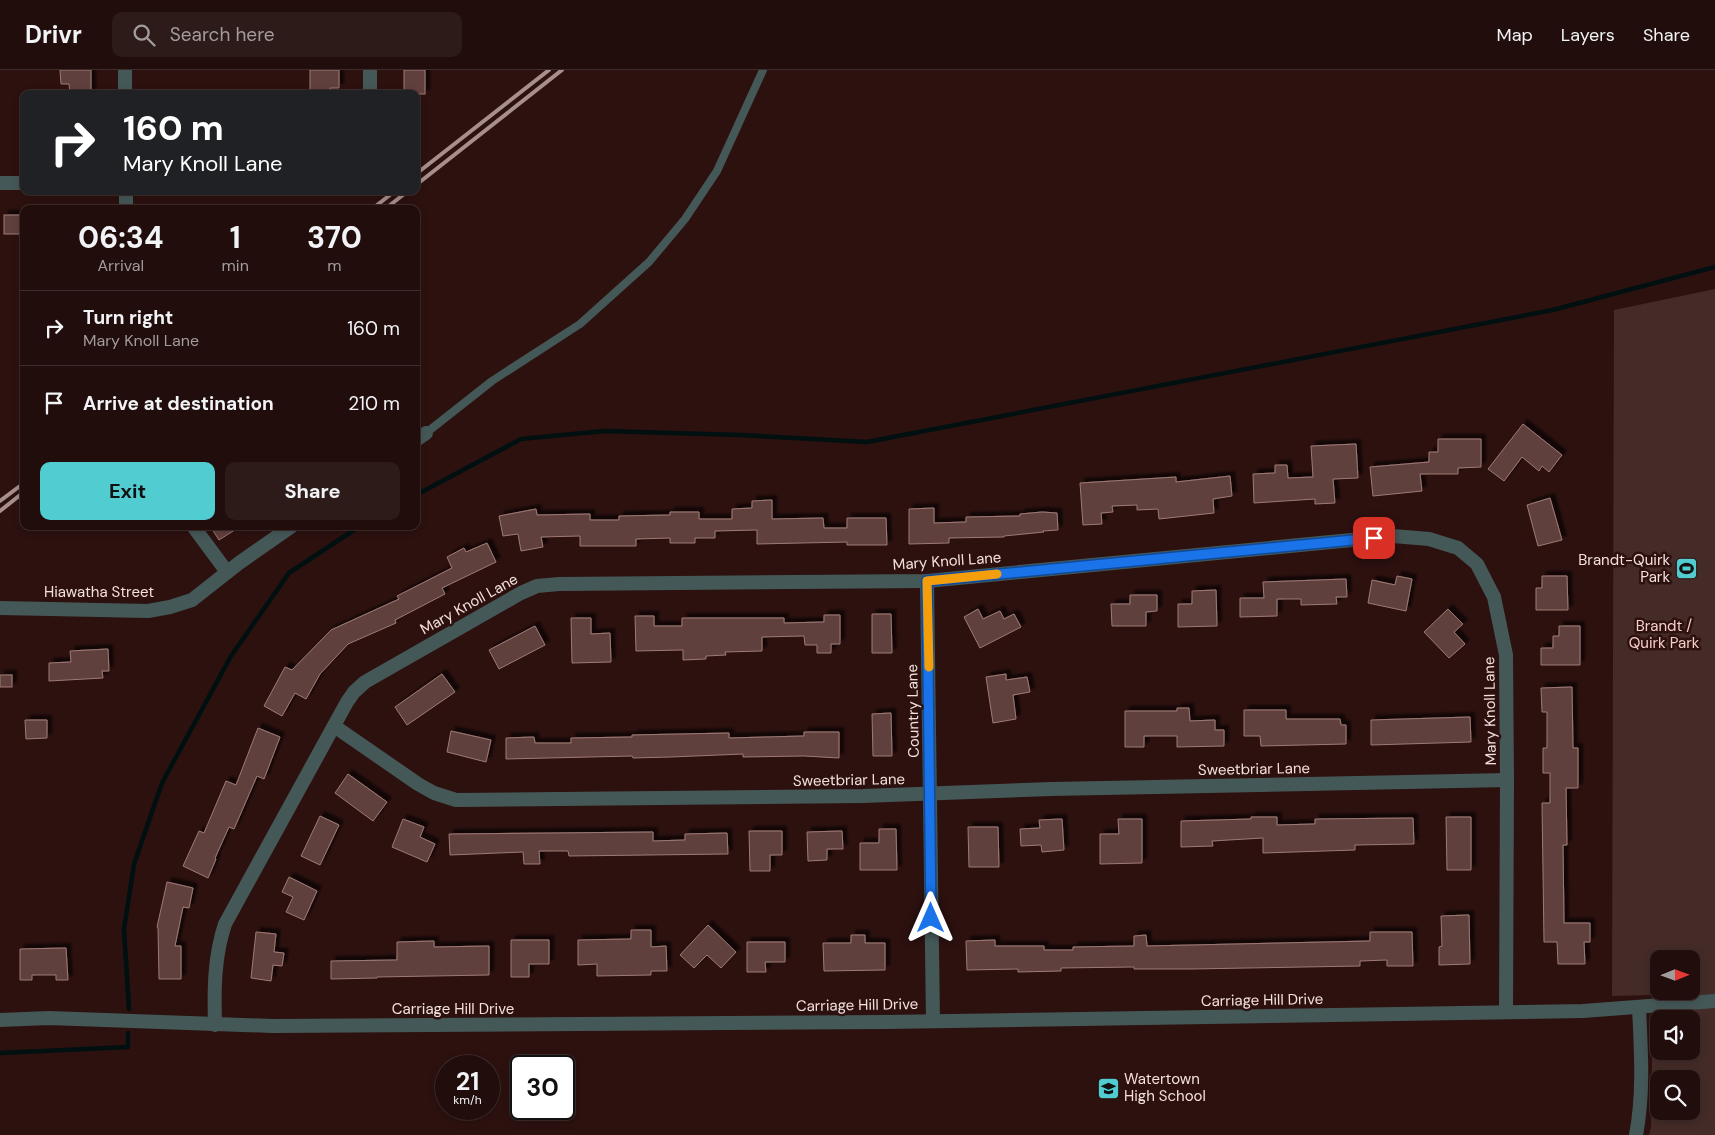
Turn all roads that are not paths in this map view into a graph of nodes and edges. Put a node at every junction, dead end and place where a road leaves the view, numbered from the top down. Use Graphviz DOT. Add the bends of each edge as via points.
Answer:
graph roads {
  1 [pos="125,70"];
  2 [pos="370,70"];
  3 [pos="764,70"];
  4 [pos="125,90"];
  5 [pos="370,90"];
  6 [pos="0,183"];
  7 [pos="20,183"];
  8 [pos="421,437"];
  9 [pos="196,530"];
  10 [pos="286,530"];
  11 [pos="227,572"];
  12 [pos="927,581"];
  13 [pos="0,608"];
  14 [pos="334,726"];
  15 [pos="1507,780"];
  16 [pos="930,795"];
  17 [pos="1715,1000"];
  18 [pos="1639,1008"];
  19 [pos="1506,1012"];
  20 [pos="0,1020"];
  21 [pos="933,1020"];
  22 [pos="215,1025"];
  23 [pos="1636,1135"];
  1 -- 4 [label="street"];
  2 -- 5 [label="street"];
  3 -- 8 [label="lane" via="717,171 686,219 648,262 580,324 492,381"];
  6 -- 7 [label="street"];
  9 -- 11 [label="street"];
  10 -- 11 [label="street, Hiawatha Street"];
  11 -- 13 [label="street, Hiawatha Street" via="192,600 148,611"];
  12 -- 14 [label="street, Mary Knoll Lane" via="537,586 512,597 364,682 347,702"];
  12 -- 15 [label="street, Mary Knoll Lane" via="1393,536 1429,538 1458,548 1477,564 1494,597 1506,655"];
  12 -- 16 [label="street, Country Lane"];
  14 -- 16 [label="street, Sweetbriar Lane" via="418,784 456,800"];
  14 -- 22 [label="street, Mary Knoll Lane" via="225,924 216,960"];
  15 -- 16 [label="street, Sweetbriar Lane" via="1051,789"];
  15 -- 19 [label="street, Mary Knoll Lane"];
  16 -- 21 [label="street, Country Lane"];
  17 -- 18 [label="street, Carriage Hill Drive"];
  18 -- 19 [label="street, Carriage Hill Drive"];
  18 -- 23 [label="street" via="1640,1115"];
  19 -- 21 [label="street, Carriage Hill Drive"];
  20 -- 22 [label="street, Carriage Hill Drive" via="49,1018"];
  21 -- 22 [label="street, Carriage Hill Drive" via="452,1026"];
}
